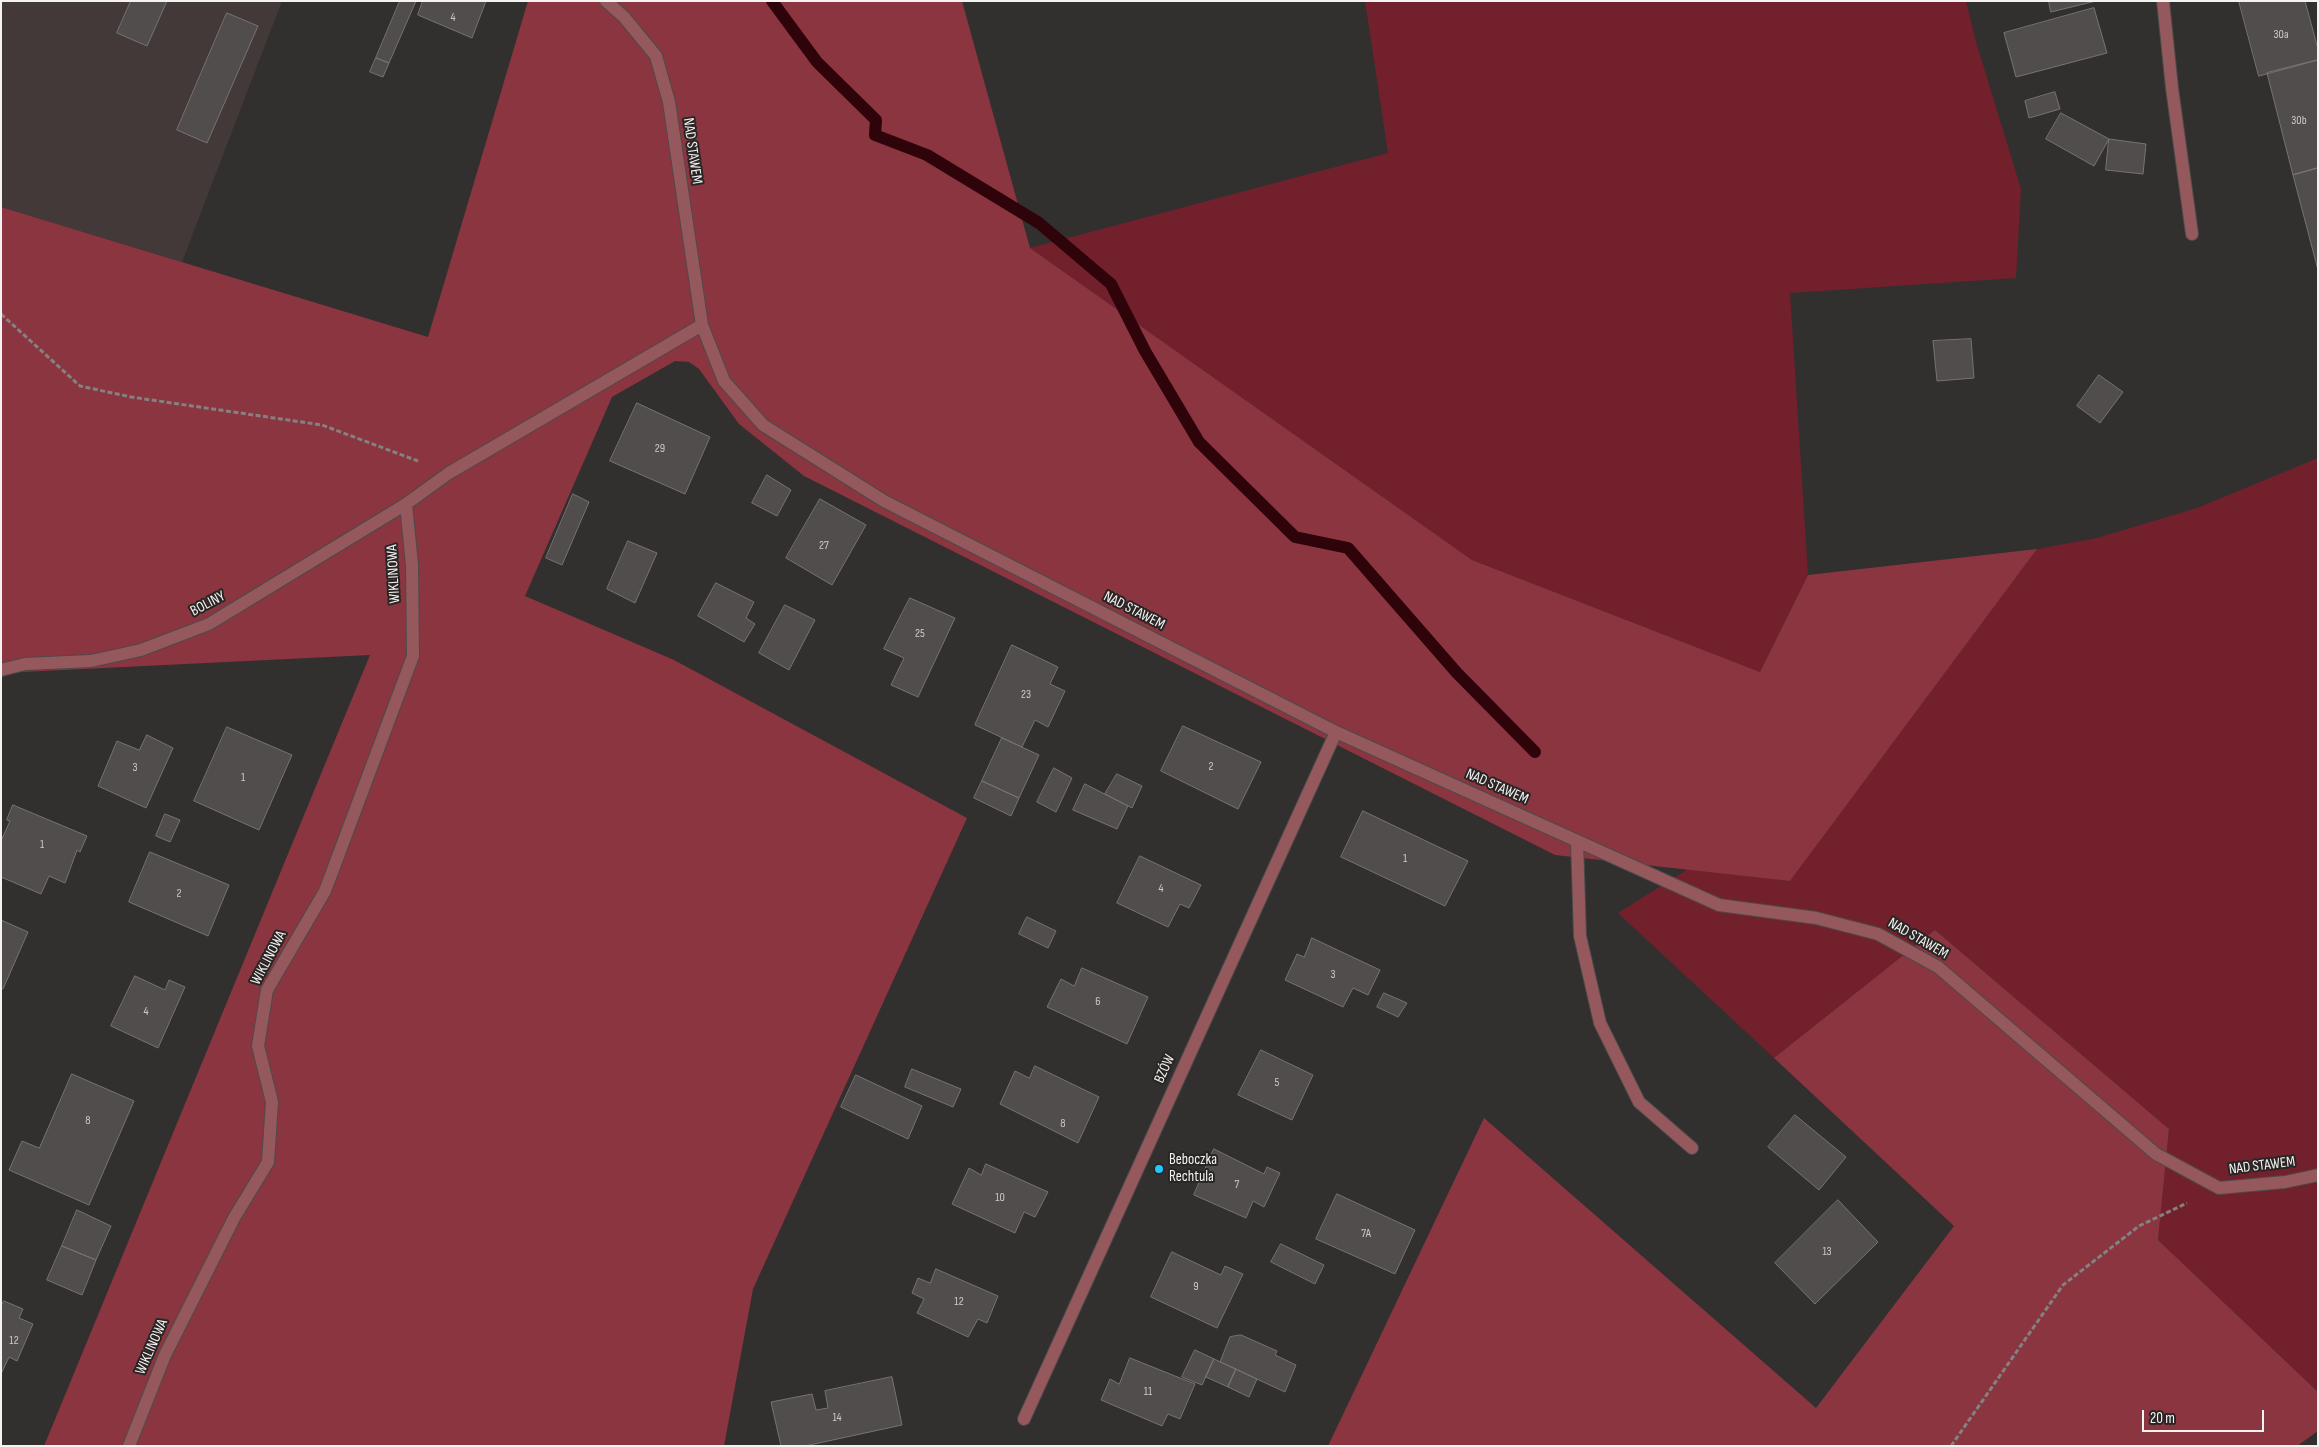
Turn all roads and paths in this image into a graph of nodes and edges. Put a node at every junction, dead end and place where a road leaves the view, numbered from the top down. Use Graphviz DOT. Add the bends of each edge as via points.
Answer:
graph roads {
  1 [pos="606,1"];
  2 [pos="2163,1"];
  3 [pos="2192,234"];
  4 [pos="1,314"];
  5 [pos="702,325"];
  6 [pos="449,473"];
  7 [pos="406,504"];
  8 [pos="1,670"];
  9 [pos="1336,732"];
  10 [pos="1577,840"];
  11 [pos="1692,1148"];
  12 [pos="2318,1175"];
  13 [pos="2219,1188"];
  14 [pos="1024,1419"];
  15 [pos="129,1446"];
  16 [pos="1951,1446"];
  1 -- 5 [label="street, NAD STAWEM" via="656,56 669,102"];
  2 -- 3 [label="street"];
  4 -- 6 [label="path" via="80,386 131,397 322,425"];
  5 -- 6 [label="street"];
  5 -- 9 [label="street, NAD STAWEM" via="724,381 763,425 884,502"];
  6 -- 7 [label="street"];
  7 -- 8 [label="street, BOLINY" via="209,624 133,652 91,660 25,664"];
  7 -- 15 [label="street, WIKLINOWA" via="412,565 413,656 325,891 267,990 258,1046 272,1102 268,1162 234,1218 165,1355"];
  9 -- 10 [label="street, NAD STAWEM"];
  9 -- 14 [label="street, BZÓW"];
  10 -- 11 [label="street" via="1580,936 1600,1023 1639,1102"];
  10 -- 13 [label="street, NAD STAWEM" via="1719,905 1816,918 1878,934 1938,967 2156,1154"];
  12 -- 13 [label="street, NAD STAWEM" via="2285,1182"];
  13 -- 16 [label="path" via="2139,1226 2063,1285"];
}
